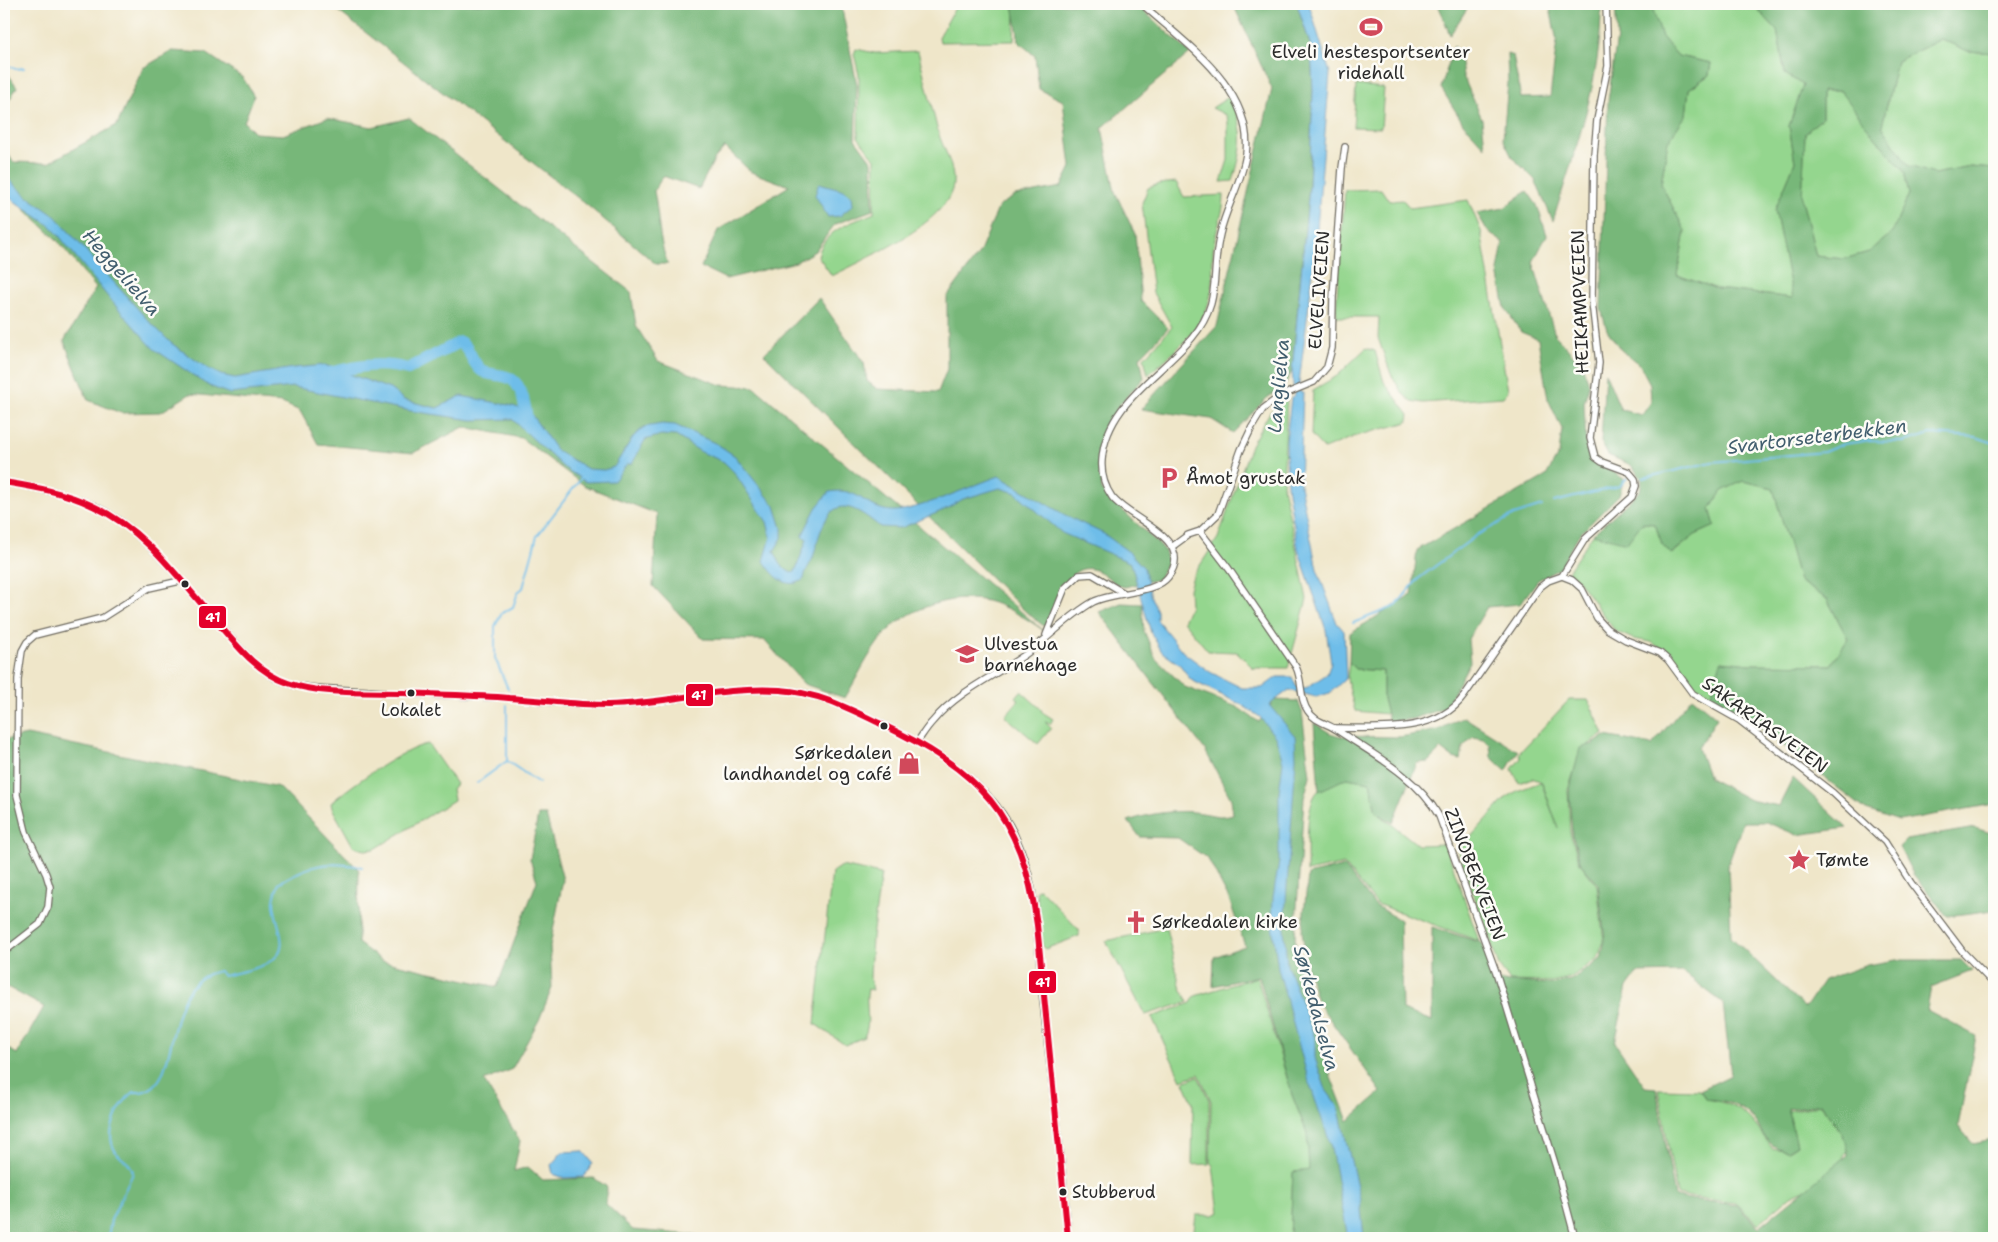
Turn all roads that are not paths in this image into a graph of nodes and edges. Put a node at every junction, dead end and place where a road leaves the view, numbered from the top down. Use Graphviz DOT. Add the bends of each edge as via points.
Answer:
graph roads {
  1 [pos="1142,4"];
  2 [pos="1606,4"];
  3 [pos="1345,147"];
  4 [pos="4,482"];
  5 [pos="1200,531"];
  6 [pos="1173,546"];
  7 [pos="1562,576"];
  8 [pos="180,581"];
  9 [pos="1126,593"];
  10 [pos="1046,637"];
  11 [pos="1335,728"];
  12 [pos="918,741"];
  13 [pos="4,952"];
  14 [pos="1994,984"];
  15 [pos="1068,1238"];
  16 [pos="1575,1238"];
  1 -- 6 [label="street" via="1226,85 1245,126 1242,174 1220,234 1214,296 1208,315 1191,340 1130,397 1113,424 1103,451 1103,478 1114,499"];
  2 -- 7 [label="street, HEIKAMPVEIEN" via="1608,66 1594,155 1592,302 1599,363 1590,438 1595,456 1629,472 1636,486 1632,497 1585,539"];
  3 -- 5 [label="street, ELVELIVEIEN" via="1332,348 1324,373 1314,382 1273,400 1258,416 1241,450 1222,507 1215,519"];
  4 -- 8 [label="street" via="72,496 105,511 135,533"];
  5 -- 6 [label="street"];
  5 -- 11 [label="street, ZINOBERVEIEN" via="1292,660 1299,673 1304,704 1311,715"];
  6 -- 9 [label="street" via="1174,560 1166,579"];
  7 -- 11 [label="street" via="1548,581 1536,592 1458,705 1438,718 1413,725"];
  7 -- 14 [label="street, SAKARIASVEIEN" via="1582,589 1597,618 1607,628 1664,656 1693,694 1739,720 1833,793 1878,835 1963,952"];
  8 -- 12 [label="street" via="252,660 273,677 294,685 607,705 753,690 783,690 830,700"];
  8 -- 13 [label="street" via="155,586 95,620 35,635 24,646 18,679 17,795 26,832 48,878 50,899 45,919"];
  9 -- 10 [label="street" via="1094,602"];
  9 -- 10 [label="street" via="1115,590 1092,574 1079,575 1066,588"];
  10 -- 12 [label="street" via="1025,655 956,699 933,720"];
  11 -- 16 [label="street, ZINOBERVEIEN" via="1406,778 1426,797 1443,825 1496,972"];
  12 -- 15 [label="street" via="965,774 992,802 1014,833 1024,861 1034,915"];
}
